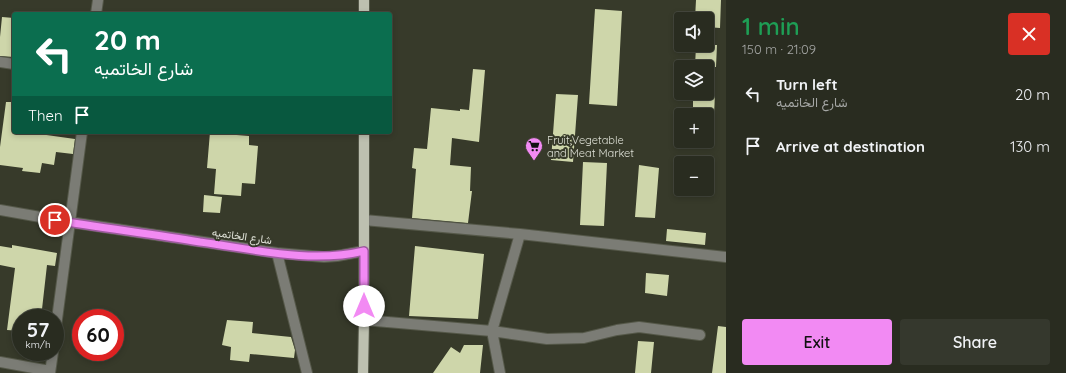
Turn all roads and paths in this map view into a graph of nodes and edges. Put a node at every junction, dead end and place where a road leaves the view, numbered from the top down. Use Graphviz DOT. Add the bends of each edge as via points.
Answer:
graph roads {
  1 [pos="98,0"];
  2 [pos="364,0"];
  3 [pos="96,12"];
  4 [pos="364,12"];
  5 [pos="0,62"];
  6 [pos="12,64"];
  7 [pos="82,134"];
  8 [pos="364,134"];
  9 [pos="0,210"];
  10 [pos="364,220"];
  11 [pos="69,222"];
  12 [pos="520,234"];
  13 [pos="364,251"];
  14 [pos="277,253"];
  15 [pos="726,258"];
  16 [pos="58,309"];
  17 [pos="364,320"];
  18 [pos="492,330"];
  19 [pos="700,335"];
  20 [pos="52,361"];
  21 [pos="0,362"];
  22 [pos="305,371"];
  23 [pos="50,372"];
  24 [pos="363,373"];
  25 [pos="500,373"];
  1 -- 3 [label="street"];
  2 -- 4 [label="main road"];
  5 -- 6 [label="street"];
  7 -- 11 [label="street"];
  8 -- 10 [label="main road"];
  9 -- 11 [label="street, شارع الخاتميه"];
  10 -- 12 [label="street"];
  10 -- 13 [label="main road"];
  11 -- 14 [label="street, شارع الخاتميه"];
  11 -- 16 [label="street"];
  12 -- 15 [label="street"];
  12 -- 18 [label="street"];
  13 -- 14 [label="street, شارع الخاتميه" via="324,257"];
  13 -- 17 [label="main road"];
  14 -- 22 [label="street"];
  17 -- 18 [label="street"];
  17 -- 24 [label="main road"];
  18 -- 19 [label="street" via="547,339 584,338 639,327"];
  18 -- 25 [label="street"];
  20 -- 23 [label="street"];
  21 -- 23 [label="street"];
}
